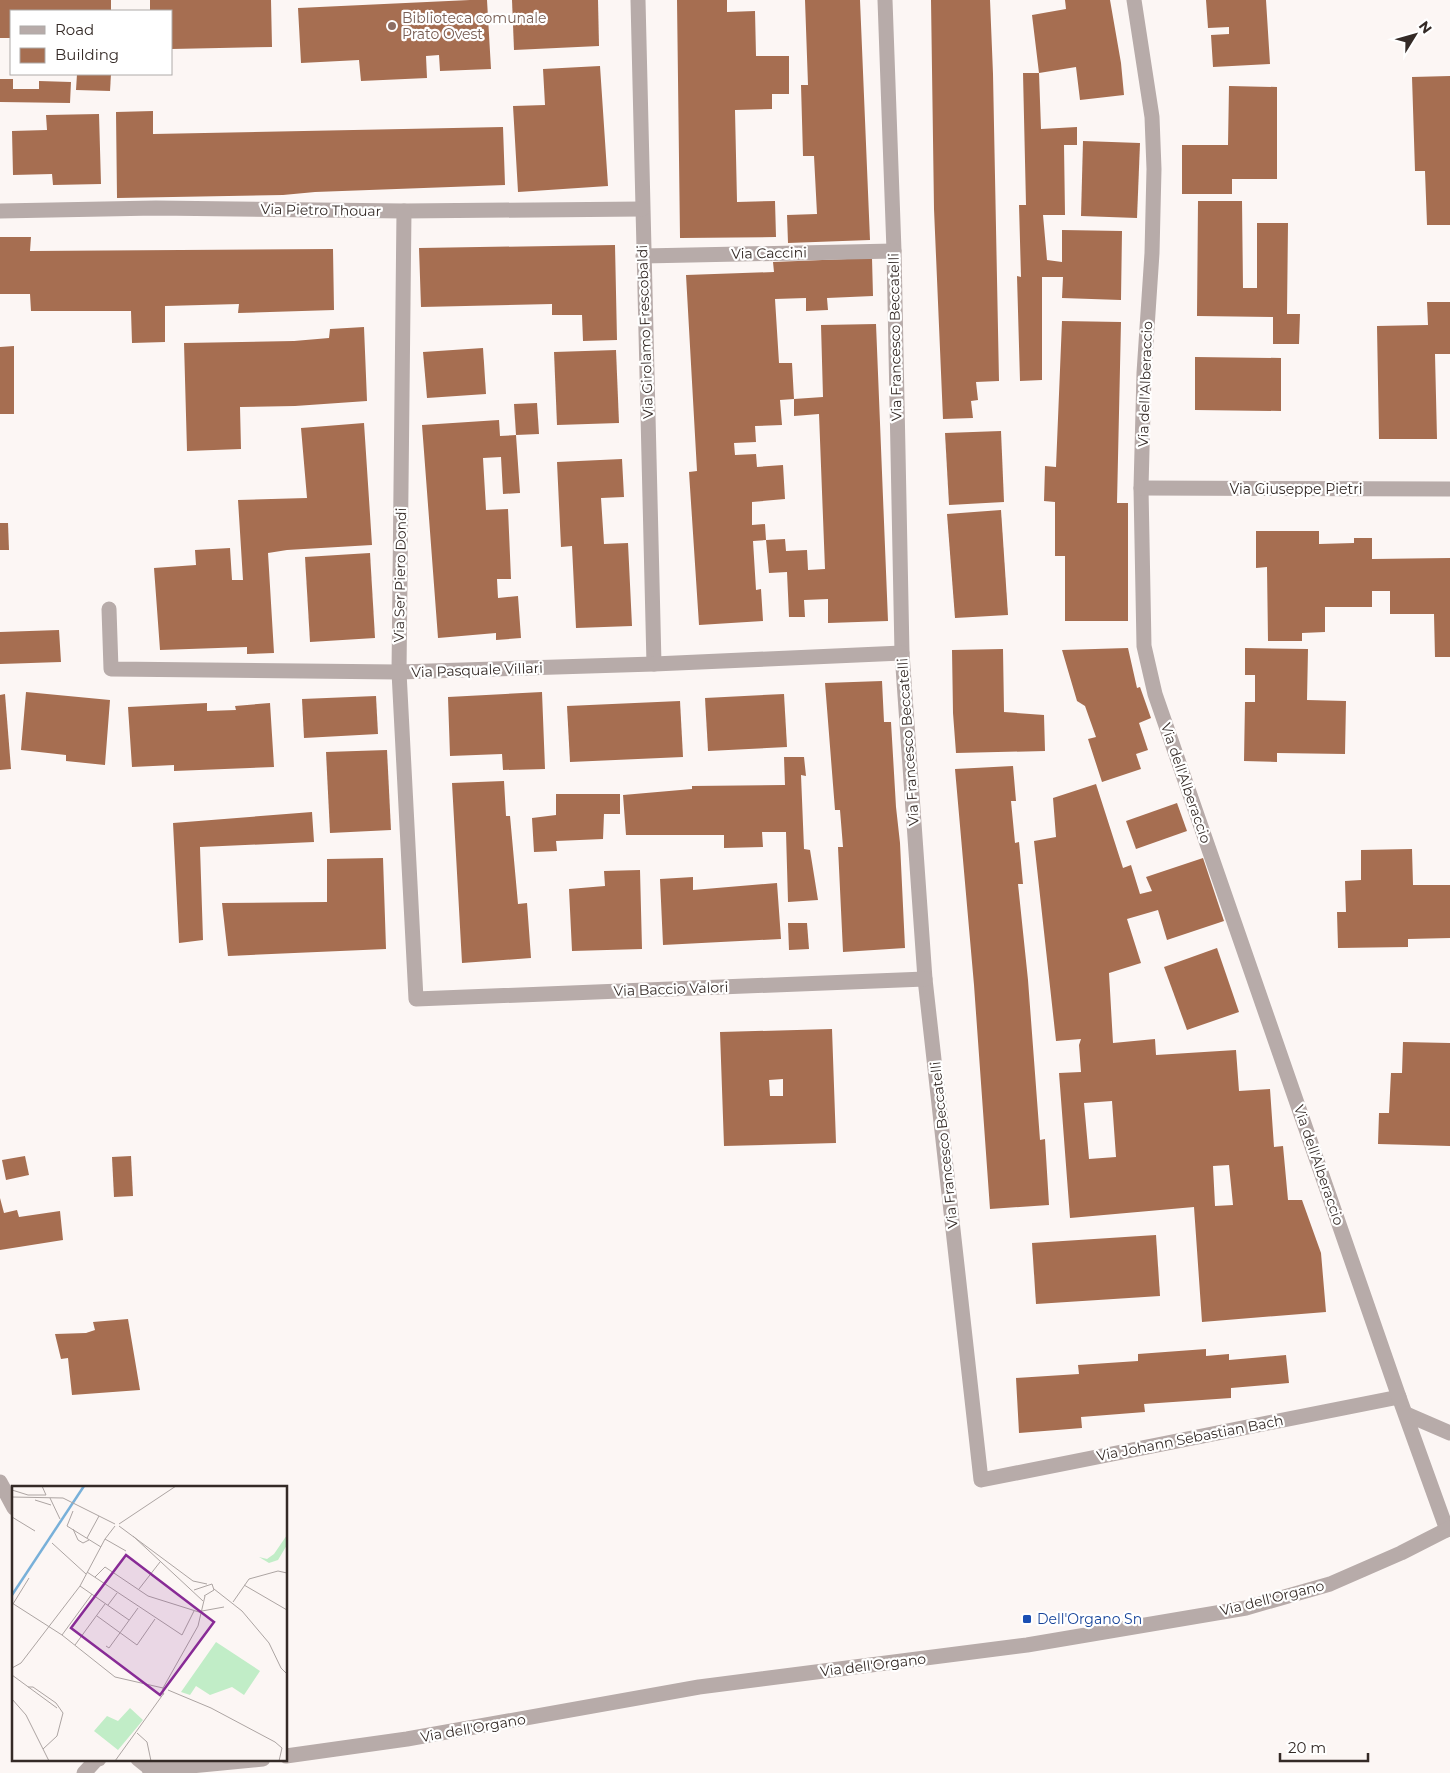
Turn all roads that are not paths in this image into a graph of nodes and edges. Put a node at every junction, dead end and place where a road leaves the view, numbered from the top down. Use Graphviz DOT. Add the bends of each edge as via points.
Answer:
graph roads {
  1 [pos="638,0"];
  2 [pos="885,0"];
  3 [pos="1134,0"];
  4 [pos="642,209"];
  5 [pos="0,211"];
  6 [pos="404,211"];
  7 [pos="894,251"];
  8 [pos="643,256"];
  9 [pos="1142,488"];
  10 [pos="1450,489"];
  11 [pos="109,609"];
  12 [pos="902,653"];
  13 [pos="654,664"];
  14 [pos="399,672"];
  15 [pos="925,979"];
  16 [pos="416,999"];
  17 [pos="1399,1397"];
  18 [pos="1406,1414"];
  19 [pos="1450,1433"];
  20 [pos="981,1480"];
  21 [pos="0,1482"];
  22 [pos="12,1504"];
  23 [pos="1449,1529"];
  24 [pos="288,1756"];
  25 [pos="96,1760"];
  26 [pos="139,1760"];
  27 [pos="258,1760"];
  28 [pos="246,1762"];
  29 [pos="151,1772"];
  30 [pos="84,1773"];
  31 [pos="220,1773"];
  1 -- 4 [label="street, Via Girolamo Frescobaldi"];
  2 -- 7 [label="street, Via Francesco Beccatelli"];
  3 -- 9 [label="street, Via dell'Alberaccio" via="1152,117 1154,169"];
  4 -- 6 [label="street, Via Pietro Thouar"];
  4 -- 8 [label="street, Via Girolamo Frescobaldi"];
  5 -- 6 [label="street, Via Pietro Thouar" via="156,208"];
  6 -- 14 [label="street, Via Ser Piero Dondi"];
  7 -- 8 [label="street, Via Caccini"];
  7 -- 12 [label="street, Via Francesco Beccatelli"];
  8 -- 13 [label="street, Via Girolamo Frescobaldi"];
  9 -- 10 [label="street, Via Giuseppe Pietri"];
  9 -- 17 [label="street, Via dell'Alberaccio" via="1144,646 1155,694"];
  11 -- 14 [label="street, Via Pasquale Villari" via="111,668"];
  12 -- 13 [label="street, Via Pasquale Villari"];
  12 -- 15 [label="street, Via Francesco Beccatelli"];
  13 -- 14 [label="street, Via Pasquale Villari"];
  14 -- 16 [label="street, Via Ser Piero Dondi"];
  15 -- 16 [label="street, Via Baccio Valori"];
  15 -- 20 [label="street, Via Francesco Beccatelli"];
  17 -- 18 [label="street, Via dell'Alberaccio"];
  17 -- 20 [label="street, Via Johann Sebastian Bach"];
  18 -- 19 [label="street"];
  18 -- 23 [label="street, Via dell'Alberaccio"];
  21 -- 22 [label="street"];
  23 -- 24 [label="street, Via dell'Organo" via="1330,1584 1246,1608 1027,1645 699,1687 417,1738"];
  25 -- 30 [label="street"];
  26 -- 29 [label="street"];
  27 -- 28 [label="street"];
  28 -- 29 [label="street"];
  28 -- 31 [label="street"];
}
